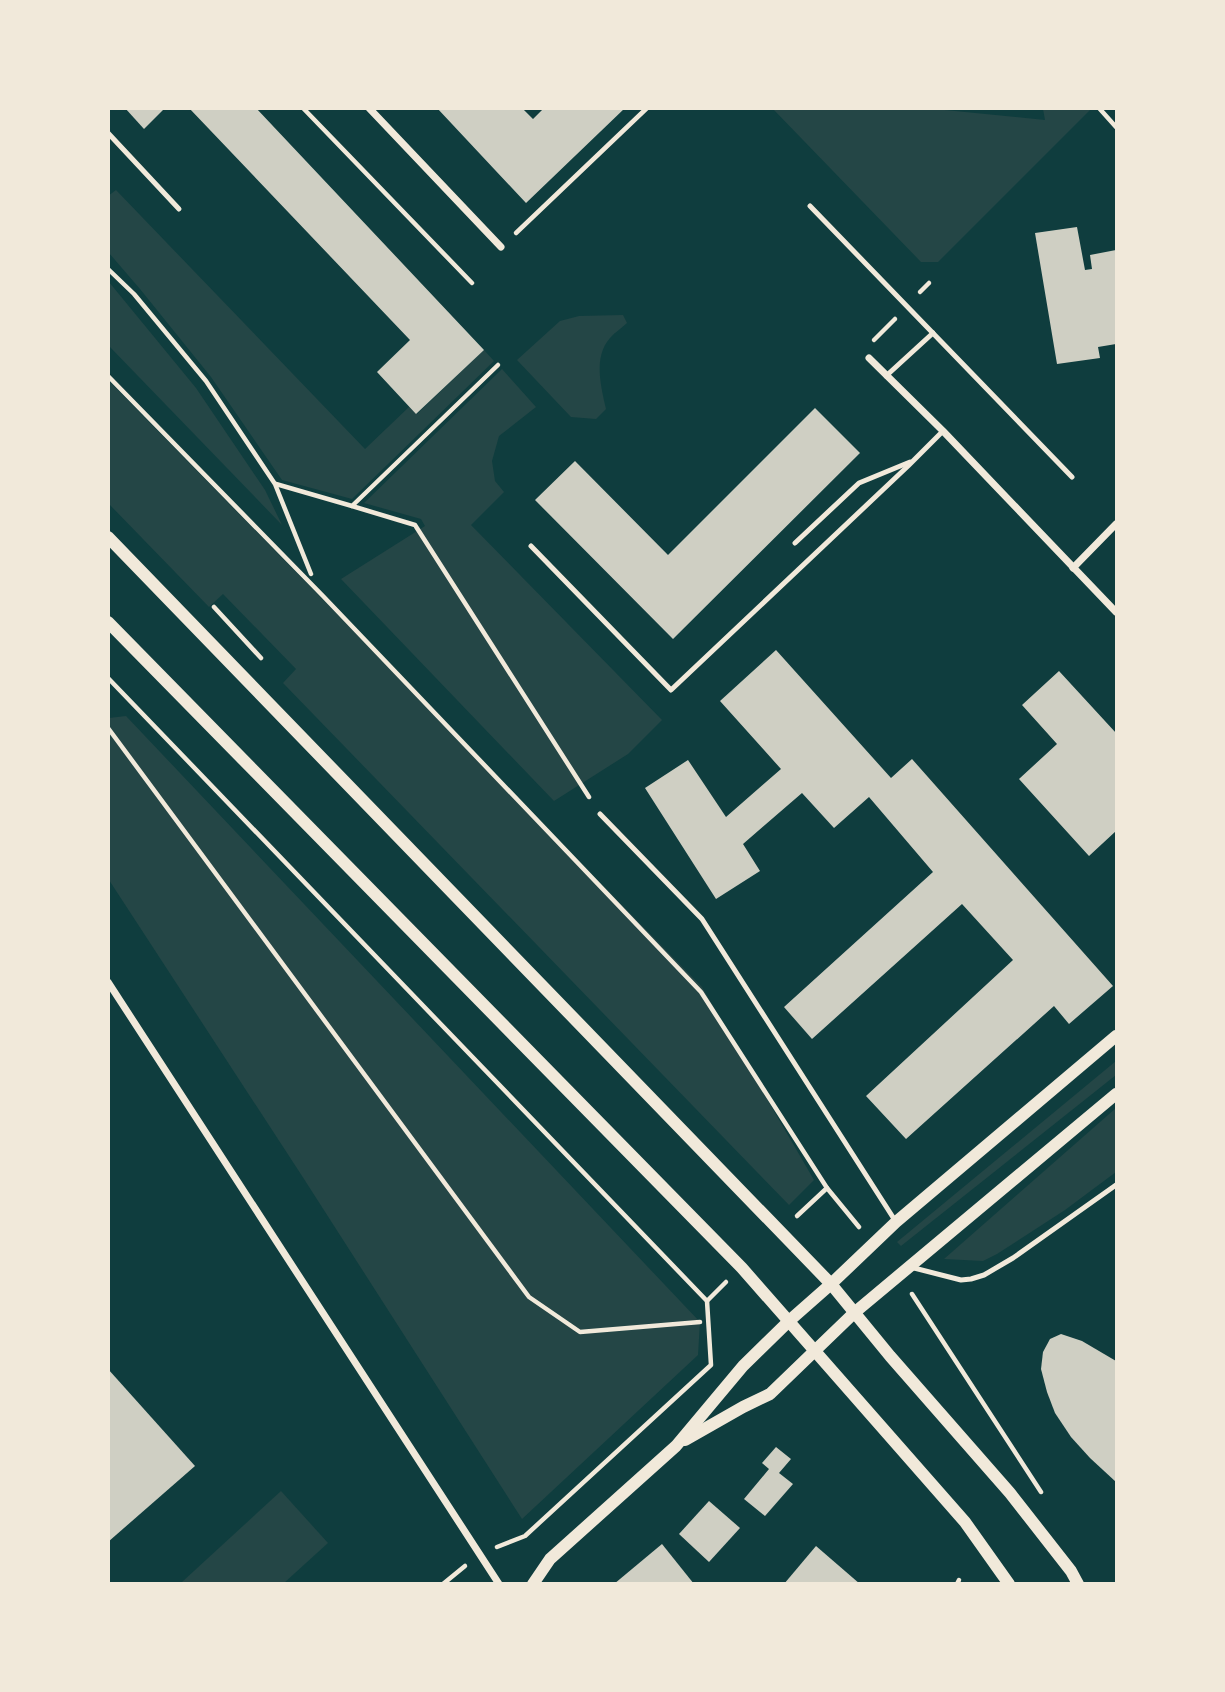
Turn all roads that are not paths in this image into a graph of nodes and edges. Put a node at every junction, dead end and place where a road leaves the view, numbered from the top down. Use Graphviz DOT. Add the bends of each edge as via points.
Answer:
graph roads {
  1 [pos="369,108"];
  2 [pos="108,133"];
  3 [pos="810,206"];
  4 [pos="179,209"];
  5 [pos="501,247"];
  6 [pos="933,333"];
  7 [pos="869,358"];
  8 [pos="886,376"];
  9 [pos="943,431"];
  10 [pos="913,461"];
  11 [pos="1072,477"];
  12 [pos="1116,524"];
  13 [pos="108,537"];
  14 [pos="795,543"];
  15 [pos="531,546"];
  16 [pos="1073,568"];
  17 [pos="1116,612"];
  18 [pos="108,622"];
  19 [pos="600,814"];
  20 [pos="108,982"];
  21 [pos="1116,1036"];
  22 [pos="1116,1094"];
  23 [pos="1116,1185"];
  24 [pos="896,1222"];
  25 [pos="910,1267"];
  26 [pos="831,1284"];
  27 [pos="854,1313"];
  28 [pos="789,1321"];
  29 [pos="815,1350"];
  30 [pos="676,1446"];
  31 [pos="499,1584"];
  32 [pos="533,1584"];
  33 [pos="1009,1584"];
  34 [pos="1078,1584"];
  1 -- 5 [label="street"];
  2 -- 4 [label="lane"];
  3 -- 6 [label="lane"];
  6 -- 8 [label="lane"];
  6 -- 11 [label="lane"];
  7 -- 8 [label="street"];
  8 -- 9 [label="street"];
  9 -- 10 [label="lane"];
  9 -- 16 [label="street"];
  10 -- 14 [label="lane" via="859,484"];
  10 -- 15 [label="lane" via="671,690"];
  12 -- 16 [label="street"];
  13 -- 26 [label="street"];
  16 -- 17 [label="street"];
  18 -- 28 [label="street"];
  19 -- 24 [label="lane" via="702,919"];
  20 -- 31 [label="street"];
  21 -- 24 [label="street"];
  22 -- 25 [label="street"];
  23 -- 25 [label="lane" via="984,1275 961,1280"];
  24 -- 26 [label="street"];
  25 -- 27 [label="street"];
  26 -- 27 [label="street"];
  26 -- 28 [label="street"];
  27 -- 29 [label="street"];
  27 -- 34 [label="street" via="1010,1493"];
  28 -- 29 [label="street"];
  28 -- 30 [label="street" via="743,1366"];
  29 -- 30 [label="street" via="770,1394"];
  29 -- 33 [label="street" via="965,1522"];
  30 -- 32 [label="street" via="550,1559"];
}
